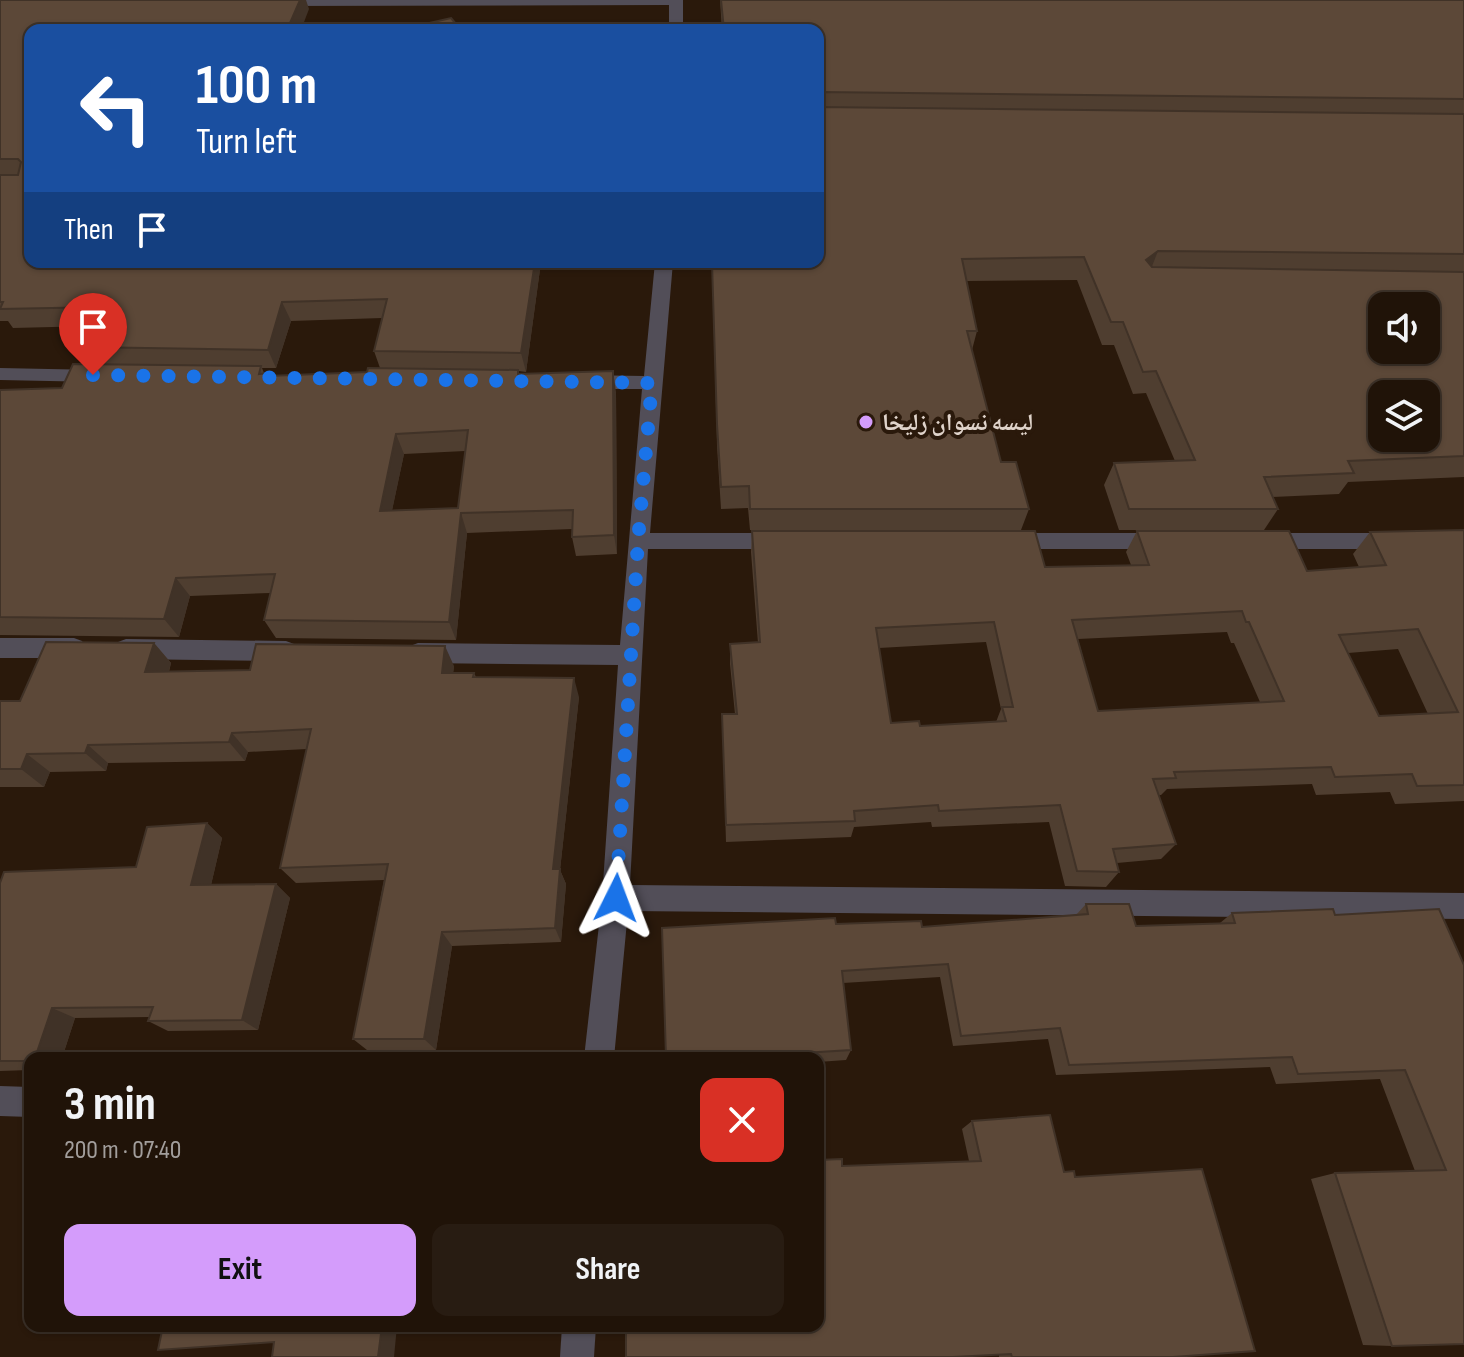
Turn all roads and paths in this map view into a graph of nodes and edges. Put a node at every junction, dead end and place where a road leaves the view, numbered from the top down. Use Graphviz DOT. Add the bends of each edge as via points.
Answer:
graph roads {
  1 [pos="676,1"];
  2 [pos="252,2"];
  3 [pos="676,24"];
  4 [pos="663,268"];
  5 [pos="0,374"];
  6 [pos="111,376"];
  7 [pos="557,382"];
  8 [pos="652,383"];
  9 [pos="638,541"];
  10 [pos="813,541"];
  11 [pos="987,541"];
  12 [pos="1178,541"];
  13 [pos="1242,541"];
  14 [pos="1416,541"];
  15 [pos="0,648"];
  16 [pos="316,651"];
  17 [pos="395,652"];
  18 [pos="631,655"];
  19 [pos="616,898"];
  20 [pos="1464,906"];
  21 [pos="600,1052"];
  22 [pos="0,1101"];
  23 [pos="24,1102"];
  24 [pos="579,1332"];
  25 [pos="577,1357"];
  1 -- 2 [label="street"];
  1 -- 3 [label="street"];
  4 -- 8 [label="street"];
  5 -- 6 [label="street"];
  7 -- 8 [label="street"];
  8 -- 9 [label="street"];
  9 -- 10 [label="street"];
  9 -- 18 [label="street"];
  11 -- 12 [label="street"];
  13 -- 14 [label="street"];
  15 -- 16 [label="street"];
  17 -- 18 [label="street"];
  18 -- 19 [label="street"];
  19 -- 20 [label="street"];
  19 -- 21 [label="street"];
  22 -- 23 [label="street"];
  24 -- 25 [label="street"];
}
